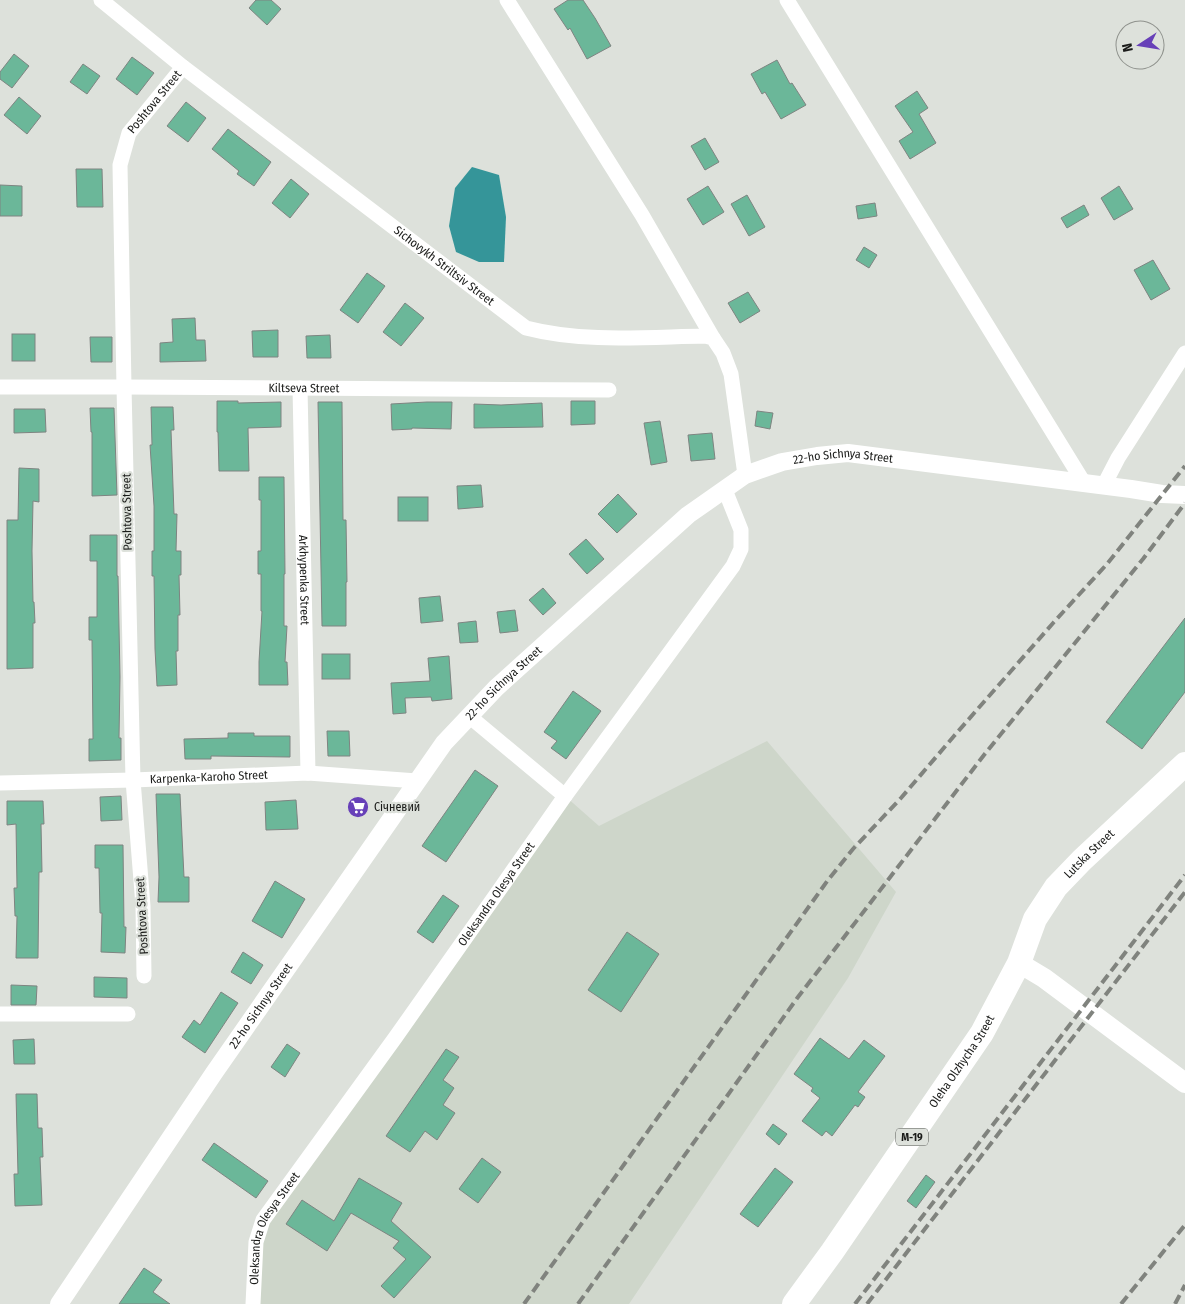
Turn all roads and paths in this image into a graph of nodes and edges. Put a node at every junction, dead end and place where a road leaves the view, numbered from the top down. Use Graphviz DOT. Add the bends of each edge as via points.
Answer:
graph roads {
  1 [pos="102,0"];
  2 [pos="508,0"];
  3 [pos="787,0"];
  4 [pos="183,67"];
  5 [pos="713,338"];
  6 [pos="1185,353"];
  7 [pos="0,387"];
  8 [pos="124,387"];
  9 [pos="300,388"];
  10 [pos="609,390"];
  11 [pos="745,474"];
  12 [pos="1084,483"];
  13 [pos="1104,486"];
  14 [pos="725,490"];
  15 [pos="1185,495"];
  16 [pos="469,716"];
  17 [pos="1185,764"];
  18 [pos="308,773"];
  19 [pos="133,780"];
  20 [pos="417,781"];
  21 [pos="0,783"];
  22 [pos="565,796"];
  23 [pos="1019,963"];
  24 [pos="144,976"];
  25 [pos="0,1014"];
  26 [pos="128,1014"];
  27 [pos="1185,1083"];
  28 [pos="59,1304"];
  29 [pos="253,1304"];
  30 [pos="794,1304"];
  1 -- 4 [label="street, Sichovykh Striltsiv Street"];
  2 -- 5 [label="street" via="642,215"];
  3 -- 12 [label="street"];
  4 -- 5 [label="street, Sichovykh Striltsiv Street" via="526,328 584,338"];
  4 -- 8 [label="street, Poshtova Street" via="128,133 120,165"];
  5 -- 11 [label="street" via="731,374"];
  6 -- 13 [label="street" via="1118,458"];
  7 -- 8 [label="street, Kiltseva Street"];
  8 -- 9 [label="street, Kiltseva Street"];
  8 -- 19 [label="street, Poshtova Street"];
  9 -- 10 [label="street, Kiltseva Street"];
  9 -- 18 [label="street, Arkhypenka Street"];
  11 -- 12 [label="street, 22-ho Sichnya Street" via="782,462 848,454"];
  11 -- 14 [label="street, 22-ho Sichnya Street"];
  12 -- 13 [label="street, 22-ho Sichnya Street"];
  13 -- 15 [label="street, 22-ho Sichnya Street"];
  14 -- 16 [label="street, 22-ho Sichnya Street" via="680,522"];
  14 -- 22 [label="street, Oleksandra Olesya Street" via="741,530 741,549 732,566"];
  16 -- 20 [label="street, 22-ho Sichnya Street" via="444,743"];
  16 -- 22 [label="street"];
  17 -- 23 [label="highway, Lutska Street / М-19" via="1056,887 1035,919"];
  18 -- 19 [label="street, Karpenka-Karoho Street"];
  18 -- 20 [label="street, Karpenka-Karoho Street"];
  19 -- 21 [label="street, Karpenka-Karoho Street"];
  19 -- 24 [label="street, Poshtova Street"];
  20 -- 28 [label="street, 22-ho Sichnya Street" via="214,1073"];
  22 -- 29 [label="street, Oleksandra Olesya Street" via="263,1220 256,1242"];
  23 -- 27 [label="main road"];
  23 -- 30 [label="highway, Oleha Olzhycha Street / М-19" via="982,1033"];
  25 -- 26 [label="street"];
}
